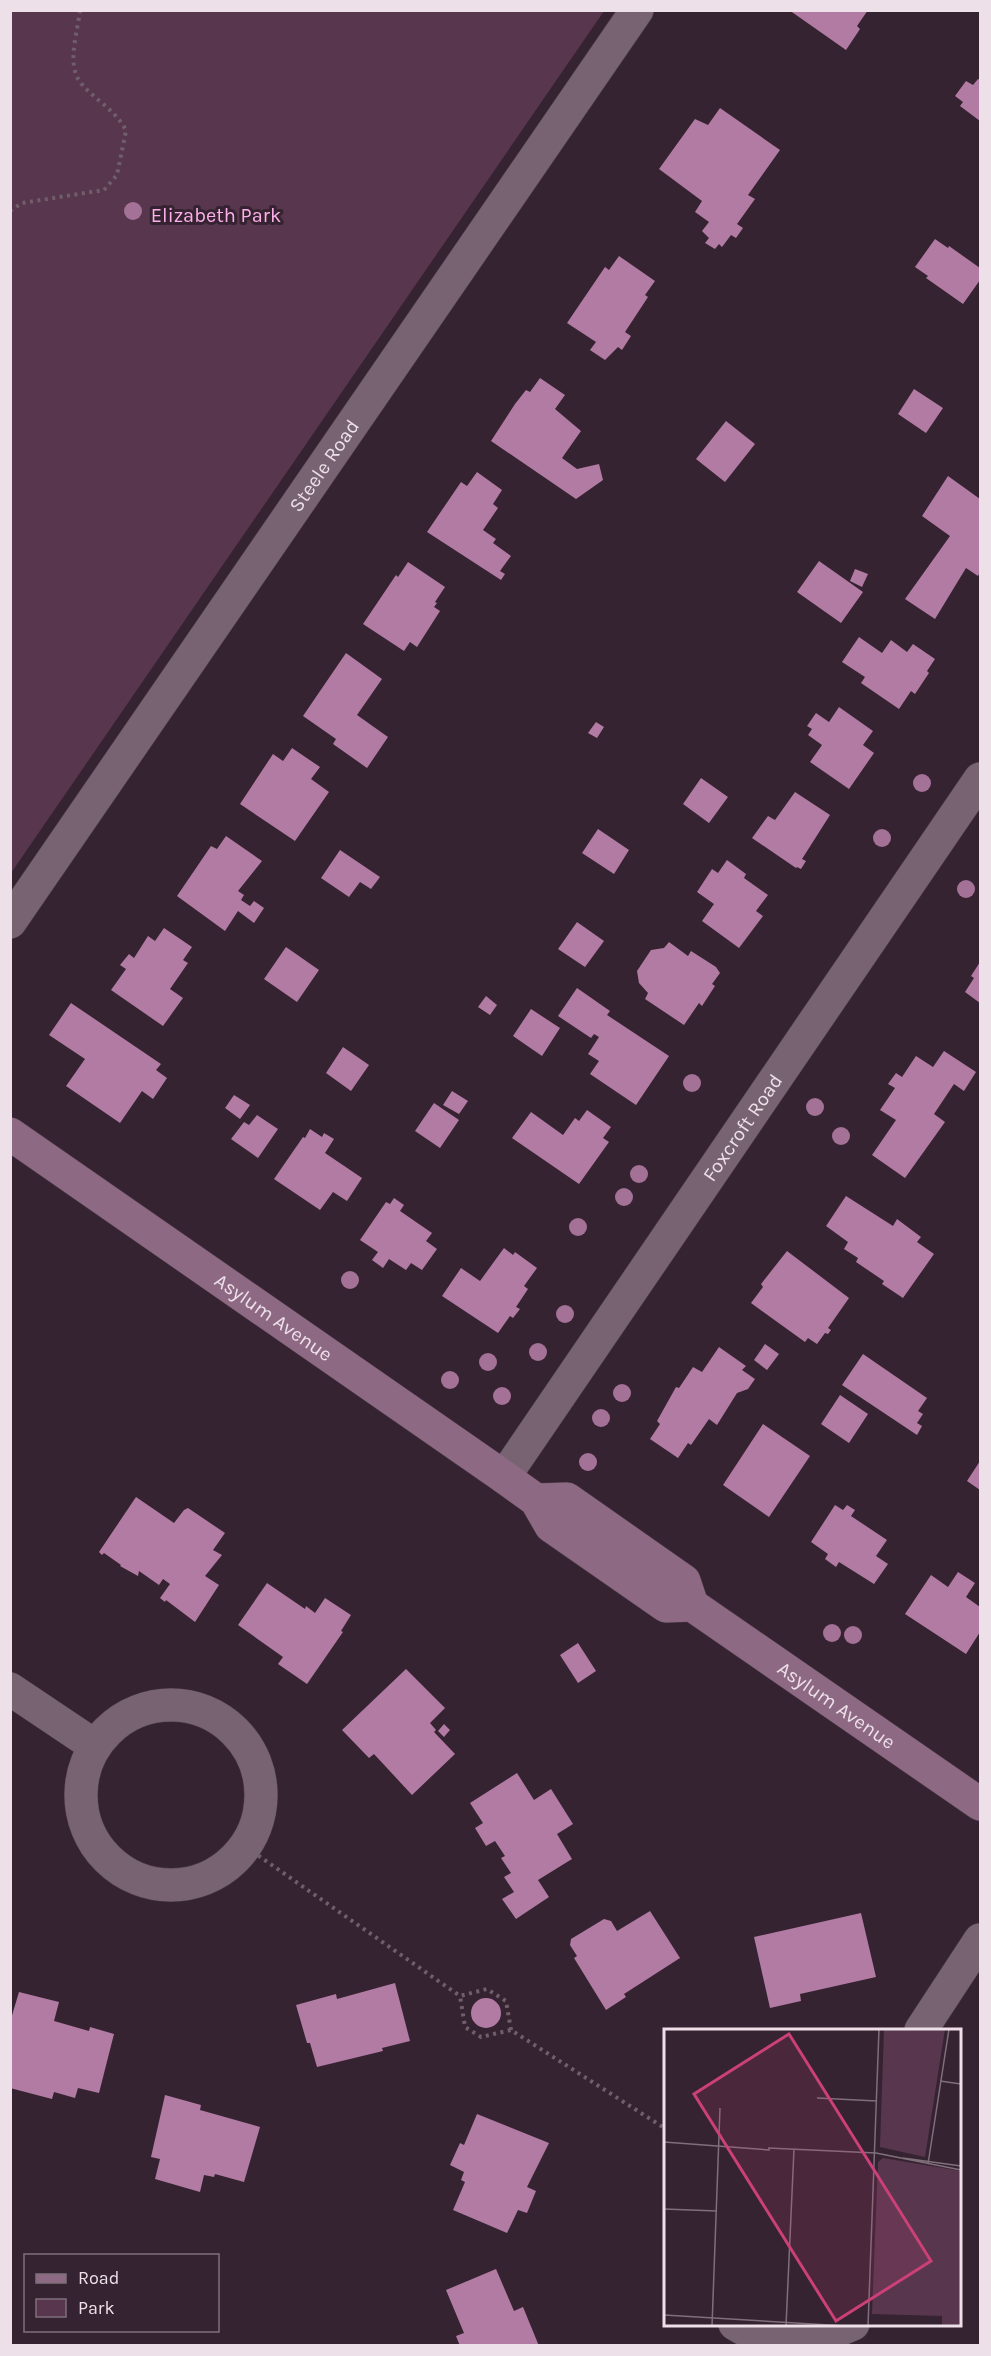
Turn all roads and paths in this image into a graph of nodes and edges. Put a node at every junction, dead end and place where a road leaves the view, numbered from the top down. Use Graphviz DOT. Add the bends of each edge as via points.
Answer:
graph roads {
  1 [pos="80,10"];
  2 [pos="637,10"];
  3 [pos="10,211"];
  4 [pos="981,779"];
  5 [pos="10,922"];
  6 [pos="10,1134"];
  7 [pos="504,1477"];
  8 [pos="10,1689"];
  9 [pos="95,1746"];
  10 [pos="981,1804"];
  11 [pos="246,1846"];
  12 [pos="981,1940"];
  13 [pos="460,1996"];
  14 [pos="922,2029"];
  15 [pos="511,2030"];
  16 [pos="664,2128"];
  17 [pos="737,2326"];
  18 [pos="851,2326"];
  1 -- 3 [label="path" via="74,70 78,80 116,114 126,131 117,175 104,190 22,203"];
  2 -- 5 [label="street, Steele Road"];
  4 -- 7 [label="street, Foxcroft Road"];
  6 -- 7 [label="main road, Asylum Avenue"];
  7 -- 10 [label="main road, Asylum Avenue" via="536,1500 551,1526 666,1606 692,1605"];
  8 -- 9 [label="street"];
  9 -- 11 [label="street" via="82,1779 84,1815 98,1847 124,1872 158,1884 192,1883 222,1870"];
  9 -- 11 [label="street" via="121,1719 157,1705 195,1708 229,1725 253,1755 262,1792 261,1811"];
  11 -- 13 [label="path"];
  12 -- 14 [label="street"];
  13 -- 15 [label="path" via="487,1989 506,2001"];
  13 -- 15 [label="path" via="465,2027 481,2037"];
  15 -- 16 [label="path"];
  17 -- 18 [label="street" via="764,2337 787,2340 810,2340"];
}
